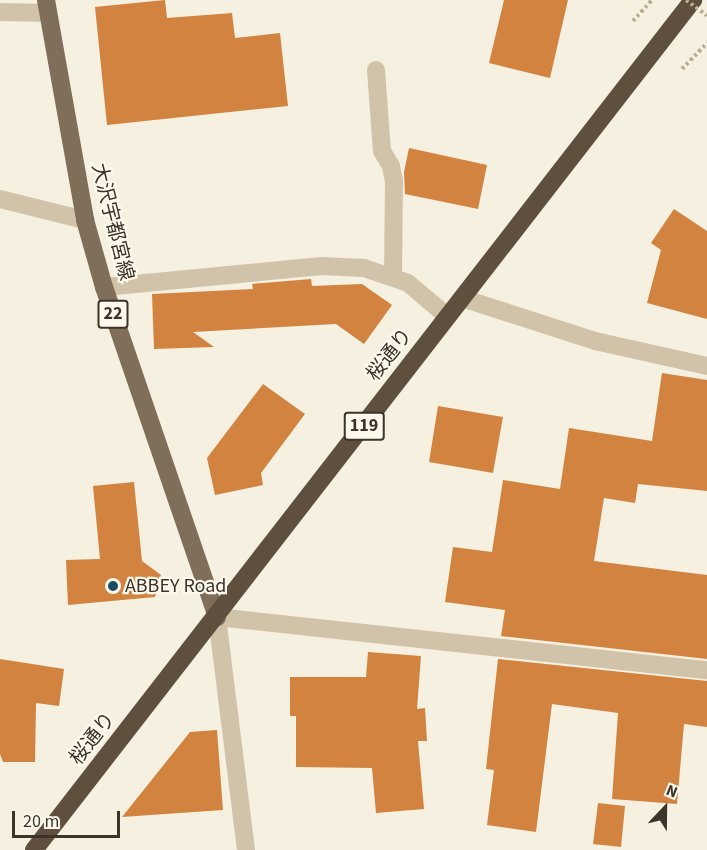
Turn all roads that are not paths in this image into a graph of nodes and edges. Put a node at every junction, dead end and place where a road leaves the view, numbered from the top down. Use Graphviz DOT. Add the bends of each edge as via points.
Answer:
graph roads {
  1 [pos="693,0"];
  2 [pos="47,6"];
  3 [pos="0,12"];
  4 [pos="376,70"];
  5 [pos="0,199"];
  6 [pos="85,220"];
  7 [pos="393,276"];
  8 [pos="104,287"];
  9 [pos="462,298"];
  10 [pos="448,316"];
  11 [pos="707,366"];
  12 [pos="217,618"];
  13 [pos="707,670"];
  14 [pos="34,850"];
  15 [pos="246,850"];
  1 -- 9 [label="highway, 桜通り / 119"];
  2 -- 3 [label="street"];
  2 -- 6 [label="main road, 大沢宇都宮線 / 22"];
  4 -- 7 [label="street" via="382,151 394,182"];
  5 -- 6 [label="street"];
  6 -- 8 [label="main road, 大沢宇都宮線 / 22"];
  7 -- 8 [label="street" via="364,268 322,266"];
  7 -- 10 [label="street" via="408,283"];
  8 -- 12 [label="main road, 大沢宇都宮線 / 22"];
  9 -- 10 [label="highway, 桜通り / 119"];
  9 -- 11 [label="street" via="595,341"];
  10 -- 12 [label="highway, 桜通り / 119"];
  12 -- 13 [label="street"];
  12 -- 14 [label="highway, 桜通り / 119"];
  12 -- 15 [label="street"];
}
